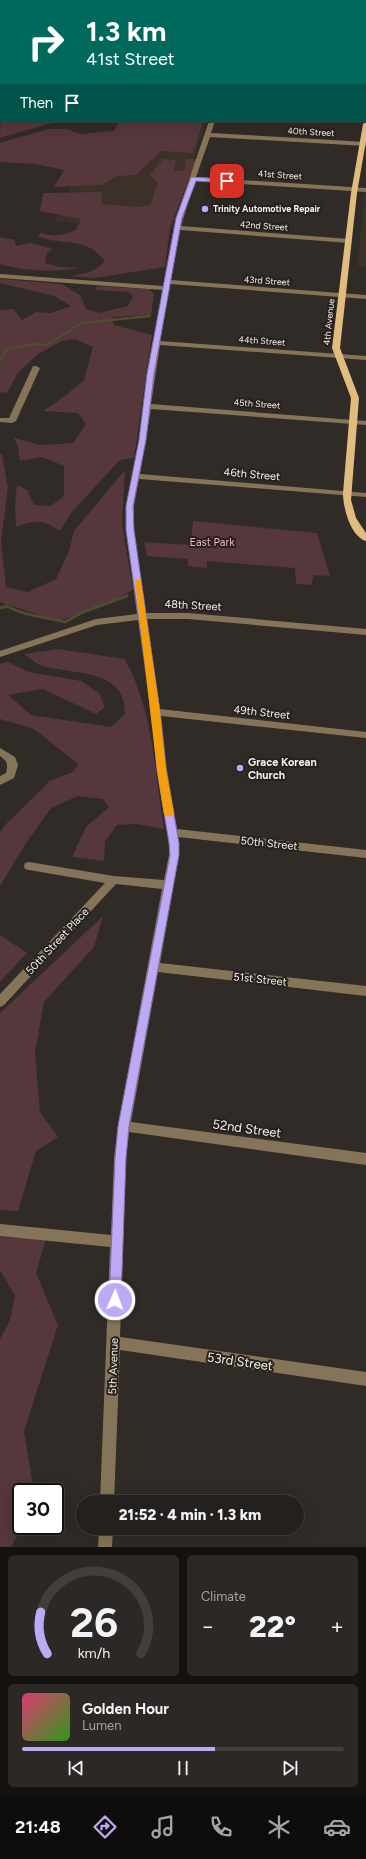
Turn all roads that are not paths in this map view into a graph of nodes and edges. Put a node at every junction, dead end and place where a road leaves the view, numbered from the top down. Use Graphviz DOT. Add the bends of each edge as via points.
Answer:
graph roads {
  1 [pos="212,122"];
  2 [pos="366,124"];
  3 [pos="208,135"];
  4 [pos="364,144"];
  5 [pos="193,179"];
  6 [pos="355,189"];
  7 [pos="366,190"];
  8 [pos="177,228"];
  9 [pos="349,241"];
  10 [pos="0,276"];
  11 [pos="167,285"];
  12 [pos="342,295"];
  13 [pos="366,297"];
  14 [pos="157,343"];
  15 [pos="338,356"];
  16 [pos="366,358"];
  17 [pos="36,368"];
  18 [pos="147,406"];
  19 [pos="0,420"];
  20 [pos="354,422"];
  21 [pos="366,423"];
  22 [pos="136,476"];
  23 [pos="346,493"];
  24 [pos="366,495"];
  25 [pos="366,538"];
  26 [pos="143,616"];
  27 [pos="366,632"];
  28 [pos="0,654"];
  29 [pos="156,712"];
  30 [pos="366,735"];
  31 [pos="0,751"];
  32 [pos="0,781"];
  33 [pos="172,832"];
  34 [pos="366,854"];
  35 [pos="29,866"];
  36 [pos="114,880"];
  37 [pos="169,885"];
  38 [pos="154,967"];
  39 [pos="366,991"];
  40 [pos="0,1002"];
  41 [pos="124,1126"];
  42 [pos="366,1158"];
  43 [pos="0,1230"];
  44 [pos="118,1242"];
  45 [pos="114,1343"];
  46 [pos="366,1379"];
  47 [pos="107,1495"];
  48 [pos="106,1535"];
  49 [pos="105,1547"];
  1 -- 3 [label="street, 5th Avenue"];
  2 -- 4 [label="main road, 4th Avenue"];
  3 -- 4 [label="street, 40th Street"];
  3 -- 5 [label="street, 5th Avenue"];
  4 -- 6 [label="main road, 4th Avenue"];
  5 -- 6 [label="street, 41st Street"];
  5 -- 8 [label="street, 5th Avenue"];
  6 -- 7 [label="street, 41st Street"];
  6 -- 9 [label="main road, 4th Avenue"];
  8 -- 9 [label="street, 42nd Street"];
  8 -- 11 [label="street, 5th Avenue"];
  9 -- 12 [label="main road, 4th Avenue"];
  10 -- 11 [label="street, 43rd Street"];
  11 -- 12 [label="street, 43rd Street"];
  11 -- 14 [label="street, 5th Avenue"];
  12 -- 13 [label="street, 43rd Street"];
  12 -- 15 [label="main road, 4th Avenue" via="336,348"];
  14 -- 15 [label="street, 44th Street"];
  14 -- 18 [label="street, 5th Avenue"];
  15 -- 16 [label="street, 44th Street"];
  15 -- 20 [label="main road, 4th Avenue" via="355,398"];
  17 -- 19 [label="street" via="12,421"];
  18 -- 20 [label="street, 45th Street"];
  18 -- 22 [label="street, 5th Avenue"];
  20 -- 21 [label="street, 45th Street"];
  20 -- 23 [label="main road, 4th Avenue"];
  22 -- 23 [label="street, 46th Street"];
  22 -- 26 [label="street, 5th Avenue" via="129,518"];
  23 -- 24 [label="street, 46th Street"];
  23 -- 25 [label="main road, 4th Avenue" via="349,513"];
  26 -- 27 [label="street, 48th Street" via="188,616"];
  26 -- 28 [label="street, 48th Street" via="96,622"];
  26 -- 29 [label="street, 5th Avenue"];
  29 -- 30 [label="street, 49th Street"];
  29 -- 33 [label="street, 5th Avenue"];
  31 -- 32 [label="street" via="11,759 14,765 10,775"];
  33 -- 34 [label="street, 50th Street"];
  33 -- 37 [label="street, 5th Avenue" via="174,855"];
  35 -- 36 [label="street"];
  36 -- 37 [label="street"];
  36 -- 40 [label="street, 50th Street Place"];
  37 -- 38 [label="street, 5th Avenue"];
  38 -- 39 [label="street, 51st Street"];
  38 -- 41 [label="street, 5th Avenue"];
  41 -- 42 [label="street, 52nd Street"];
  41 -- 44 [label="street, 5th Avenue" via="120,1158"];
  43 -- 44 [label="street"];
  44 -- 45 [label="street, 5th Avenue"];
  45 -- 46 [label="street, 53rd Street"];
  45 -- 47 [label="street, 5th Avenue"];
  48 -- 49 [label="street"];
}
